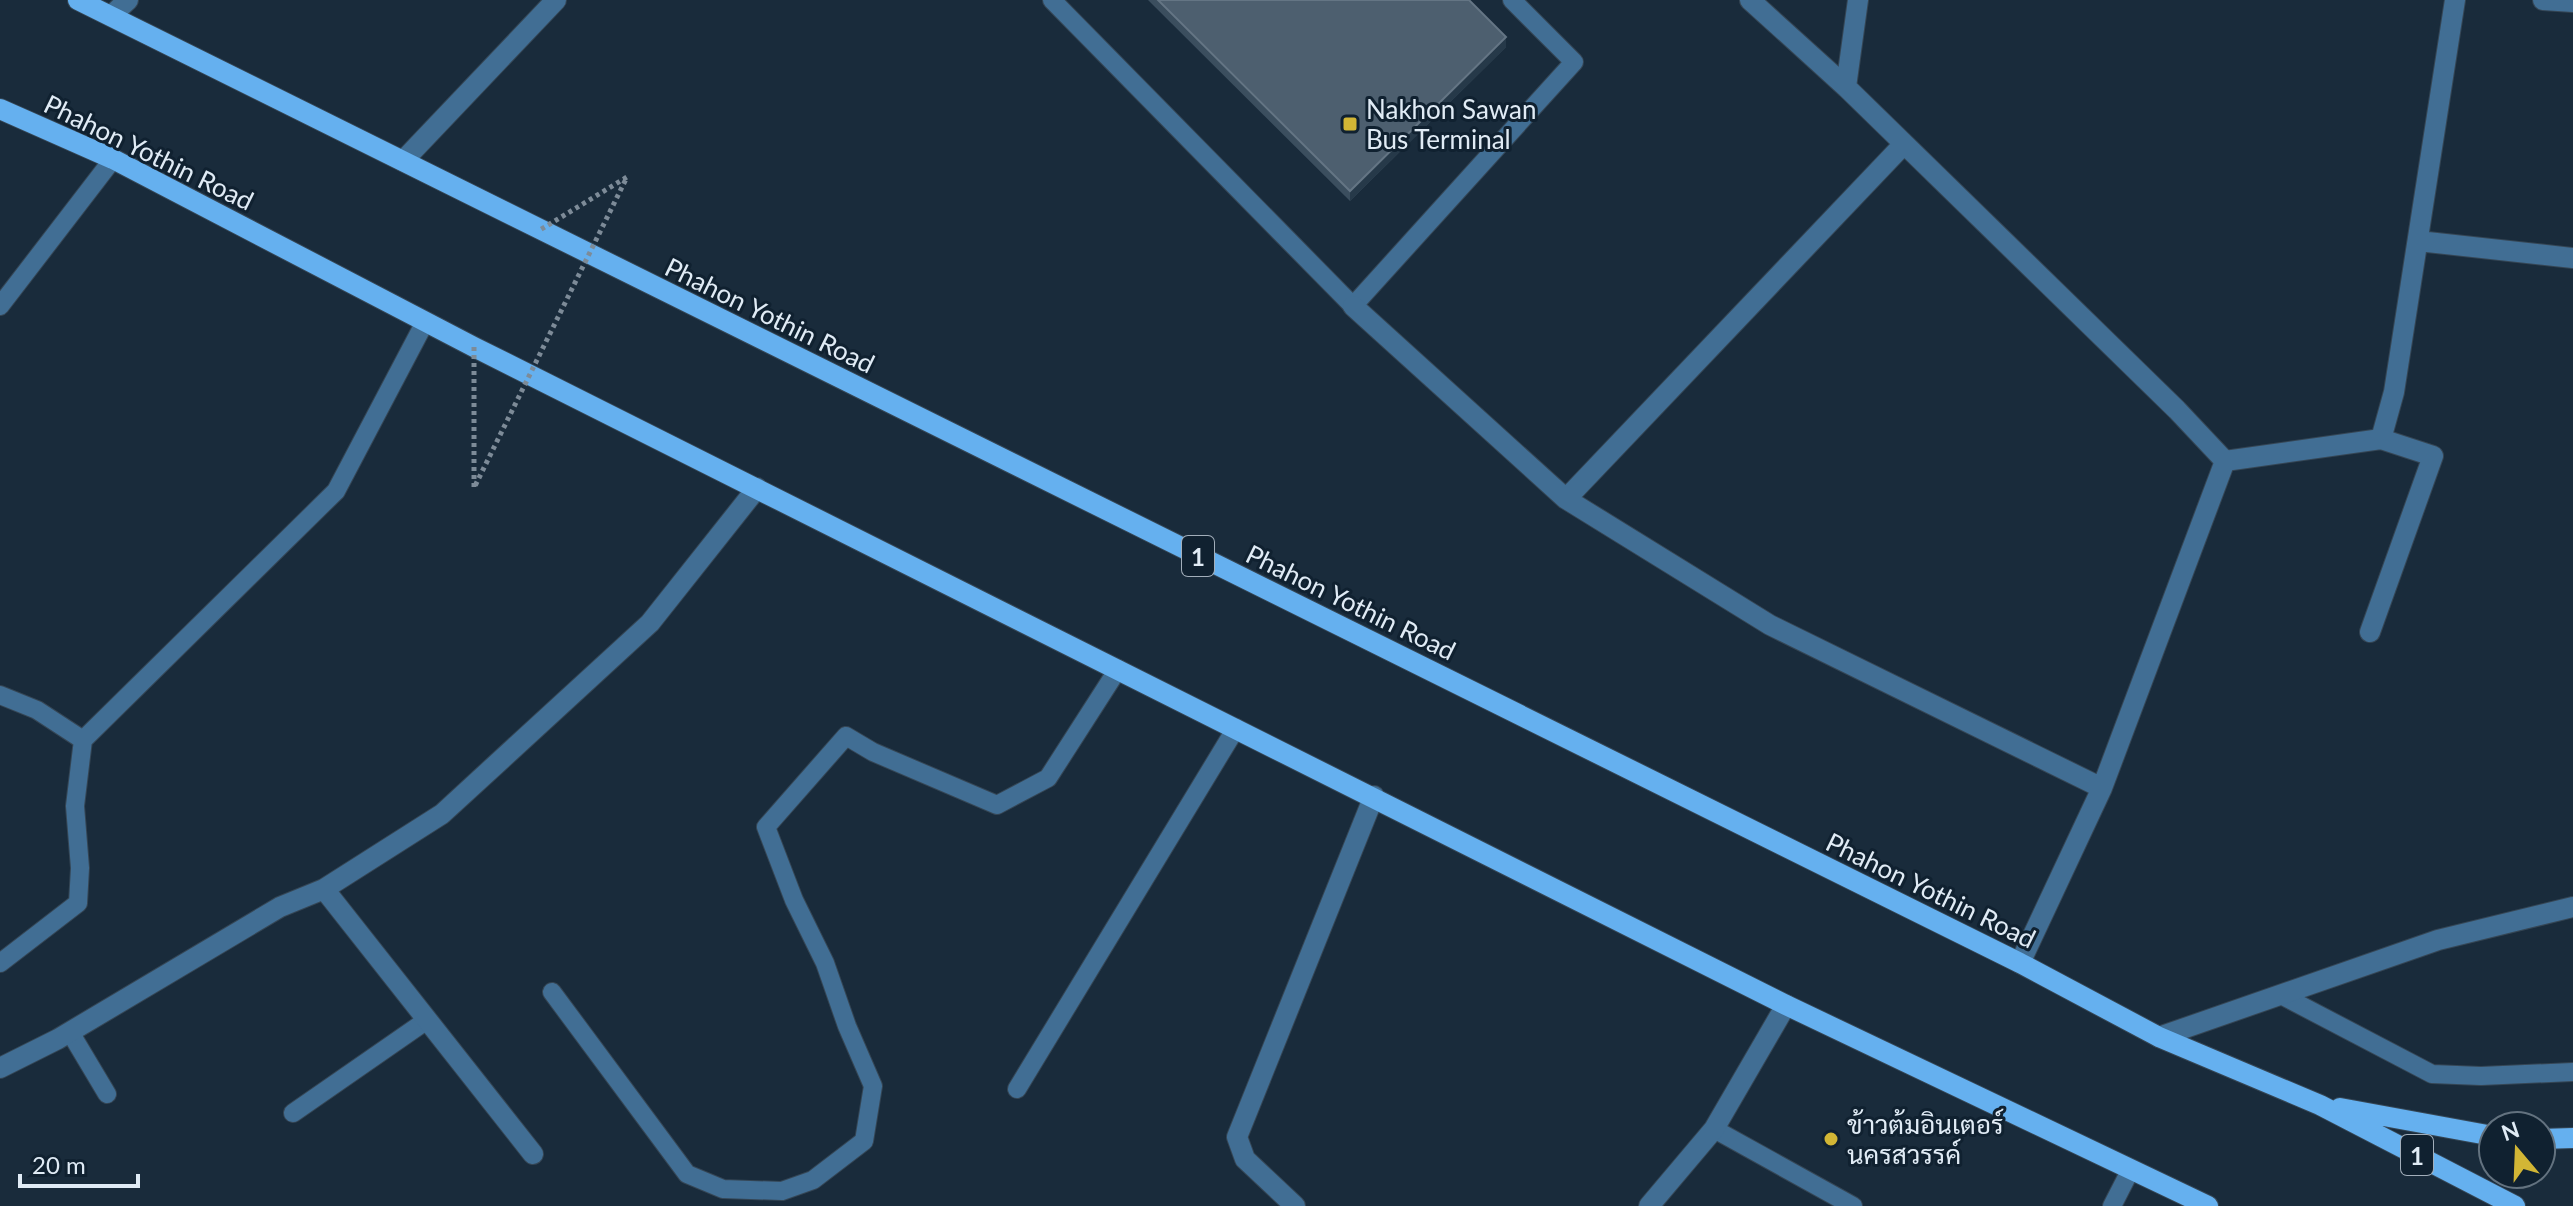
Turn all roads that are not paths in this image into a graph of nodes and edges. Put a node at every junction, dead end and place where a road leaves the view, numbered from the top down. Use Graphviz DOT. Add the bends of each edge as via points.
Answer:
graph roads {
  1 [pos="78,0"];
  2 [pos="128,0"];
  3 [pos="556,0"];
  4 [pos="1052,0"];
  5 [pos="1512,0"];
  6 [pos="1750,0"];
  7 [pos="1858,0"];
  8 [pos="2455,0"];
  9 [pos="2543,0"];
  10 [pos="2573,2"];
  11 [pos="111,16"];
  12 [pos="1846,87"];
  13 [pos="0,109"];
  14 [pos="1903,145"];
  15 [pos="113,159"];
  16 [pos="403,161"];
  17 [pos="2418,241"];
  18 [pos="2573,258"];
  19 [pos="0,306"];
  20 [pos="1353,306"];
  21 [pos="425,322"];
  22 [pos="2381,439"];
  23 [pos="2225,461"];
  24 [pos="757,488"];
  25 [pos="1566,499"];
  26 [pos="2370,632"];
  27 [pos="1118,669"];
  28 [pos="0,695"];
  29 [pos="1236,728"];
  30 [pos="83,740"];
  31 [pos="2102,788"];
  32 [pos="1374,796"];
  33 [pos="324,889"];
  34 [pos="2573,907"];
  35 [pos="0,963"];
  36 [pos="2020,963"];
  37 [pos="552,992"];
  38 [pos="2281,995"];
  39 [pos="1786,1005"];
  40 [pos="427,1020"];
  41 [pos="70,1032"];
  42 [pos="2159,1037"];
  43 [pos="0,1068"];
  44 [pos="2573,1072"];
  45 [pos="1017,1089"];
  46 [pos="107,1094"];
  47 [pos="2320,1105"];
  48 [pos="293,1113"];
  49 [pos="1714,1129"];
  50 [pos="2477,1133"];
  51 [pos="533,1154"];
  52 [pos="2131,1169"];
  53 [pos="1295,1206"];
  54 [pos="1649,1206"];
  55 [pos="1853,1206"];
  56 [pos="2112,1206"];
  57 [pos="2208,1206"];
  58 [pos="2515,1206"];
  1 -- 11 [label="main road, Phahon Yothin Road / 1"];
  2 -- 11 [label="street"];
  3 -- 16 [label="street"];
  4 -- 20 [label="lane"];
  5 -- 20 [label="lane" via="1574,62"];
  6 -- 12 [label="street"];
  7 -- 12 [label="street"];
  8 -- 17 [label="street"];
  9 -- 10 [label="street"];
  11 -- 16 [label="main road, Phahon Yothin Road / 1"];
  12 -- 14 [label="street"];
  13 -- 15 [label="main road, Phahon Yothin Road"];
  14 -- 23 [label="street"];
  14 -- 25 [label="street"];
  15 -- 19 [label="lane"];
  15 -- 21 [label="main road, Phahon Yothin Road"];
  16 -- 36 [label="main road, Phahon Yothin Road / 1"];
  17 -- 18 [label="street"];
  17 -- 22 [label="street" via="2394,392"];
  20 -- 25 [label="street"];
  21 -- 24 [label="main road, Phahon Yothin Road"];
  21 -- 30 [label="lane" via="336,491"];
  22 -- 23 [label="street"];
  22 -- 26 [label="street" via="2433,456"];
  23 -- 31 [label="street"];
  24 -- 27 [label="main road, Phahon Yothin Road"];
  24 -- 33 [label="street" via="650,623 442,814"];
  25 -- 31 [label="street" via="1770,625"];
  27 -- 29 [label="main road, Phahon Yothin Road"];
  27 -- 37 [label="lane" via="1048,778 997,805 846,736 766,827 873,1086 864,1141 813,1180 782,1191 723,1189 687,1174"];
  28 -- 30 [label="lane" via="37,710"];
  29 -- 32 [label="main road, Phahon Yothin Road"];
  29 -- 45 [label="lane"];
  30 -- 35 [label="lane" via="75,806 78,903"];
  31 -- 36 [label="street"];
  32 -- 39 [label="main road, Phahon Yothin Road"];
  32 -- 53 [label="street" via="1237,1137 1245,1159"];
  33 -- 40 [label="street"];
  33 -- 41 [label="street" via="280,907"];
  34 -- 38 [label="street" via="2438,940"];
  36 -- 42 [label="main road, Phahon Yothin Road / 1"];
  38 -- 42 [label="street"];
  38 -- 44 [label="lane" via="2432,1074"];
  39 -- 49 [label="street"];
  39 -- 52 [label="main road, Phahon Yothin Road"];
  40 -- 48 [label="lane"];
  40 -- 51 [label="street"];
  41 -- 43 [label="street"];
  41 -- 46 [label="lane"];
  42 -- 47 [label="main road, Phahon Yothin Road / 1"];
  47 -- 50 [label="main road"];
  47 -- 58 [label="main road, Phahon Yothin Road / 1"];
  49 -- 54 [label="street"];
  49 -- 55 [label="lane"];
  52 -- 56 [label="lane"];
  52 -- 57 [label="main road, Phahon Yothin Road"];
}
